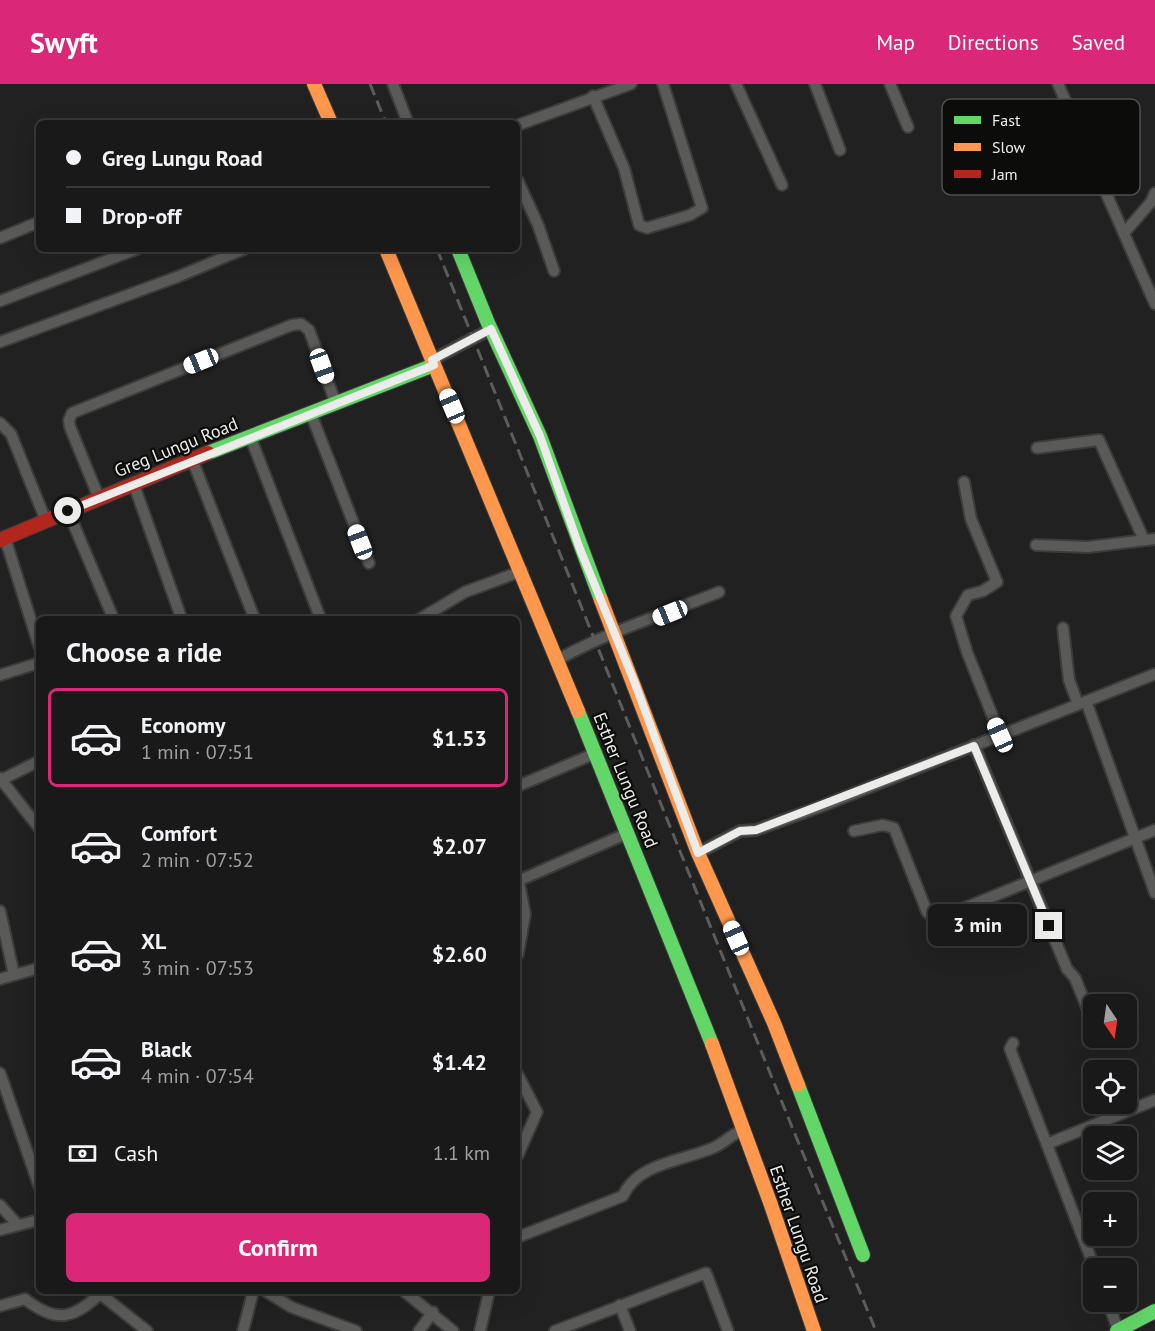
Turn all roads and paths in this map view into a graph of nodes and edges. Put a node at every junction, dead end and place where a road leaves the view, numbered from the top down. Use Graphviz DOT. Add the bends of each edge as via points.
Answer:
graph roads {
  1 [pos="314,84"];
  2 [pos="393,84"];
  3 [pos="631,84"];
  4 [pos="663,84"];
  5 [pos="736,84"];
  6 [pos="815,84"];
  7 [pos="890,84"];
  8 [pos="1058,84"];
  9 [pos="593,96"];
  10 [pos="1065,99"];
  11 [pos="326,120"];
  12 [pos="407,120"];
  13 [pos="520,124"];
  14 [pos="908,127"];
  15 [pos="840,150"];
  16 [pos="520,185"];
  17 [pos="782,185"];
  18 [pos="1155,193"];
  19 [pos="1108,195"];
  20 [pos="36,223"];
  21 [pos="1125,232"];
  22 [pos="0,238"];
  23 [pos="129,252"];
  24 [pos="237,252"];
  25 [pos="387,252"];
  26 [pos="459,252"];
  27 [pos="554,271"];
  28 [pos="0,301"];
  29 [pos="1155,304"];
  30 [pos="491,329"];
  31 [pos="0,342"];
  32 [pos="433,363"];
  33 [pos="336,404"];
  34 [pos="311,414"];
  35 [pos="0,423"];
  36 [pos="250,436"];
  37 [pos="1037,448"];
  38 [pos="192,459"];
  39 [pos="964,482"];
  40 [pos="134,484"];
  41 [pos="99,498"];
  42 [pos="68,511"];
  43 [pos="46,520"];
  44 [pos="3,539"];
  45 [pos="1150,539"];
  46 [pos="1036,545"];
  47 [pos="369,563"];
  48 [pos="522,571"];
  49 [pos="719,592"];
  50 [pos="112,616"];
  51 [pos="181,616"];
  52 [pos="253,616"];
  53 [pos="319,616"];
  54 [pos="425,616"];
  55 [pos="1063,628"];
  56 [pos="615,632"];
  57 [pos="36,637"];
  58 [pos="559,659"];
  59 [pos="36,664"];
  60 [pos="1155,674"];
  61 [pos="0,675"];
  62 [pos="1082,703"];
  63 [pos="1000,735"];
  64 [pos="974,746"];
  65 [pos="596,753"];
  66 [pos="36,762"];
  67 [pos="1,779"];
  68 [pos="520,785"];
  69 [pos="36,824"];
  70 [pos="1155,830"];
  71 [pos="854,831"];
  72 [pos="628,833"];
  73 [pos="1133,839"];
  74 [pos="698,853"];
  75 [pos="520,879"];
  76 [pos="1032,882"];
  77 [pos="1155,893"];
  78 [pos="520,896"];
  79 [pos="0,911"];
  80 [pos="521,914"];
  81 [pos="36,969"];
  82 [pos="14,975"];
  83 [pos="0,979"];
  84 [pos="1083,998"];
  85 [pos="1013,1043"];
  86 [pos="0,1073"];
  87 [pos="520,1079"];
  88 [pos="1155,1100"];
  89 [pos="742,1130"];
  90 [pos="1047,1144"];
  91 [pos="520,1150"];
  92 [pos="36,1177"];
  93 [pos="0,1205"];
  94 [pos="36,1221"];
  95 [pos="18,1224"];
  96 [pos="0,1230"];
  97 [pos="520,1236"];
  98 [pos="863,1255"];
  99 [pos="1091,1258"];
  100 [pos="98,1294"];
  101 [pos="102,1294"];
  102 [pos="252,1294"];
  103 [pos="270,1294"];
  104 [pos="408,1294"];
  105 [pos="489,1294"];
  106 [pos="620,1305"];
  107 [pos="0,1306"];
  108 [pos="1155,1311"];
  109 [pos="433,1312"];
  110 [pos="1112,1312"];
  111 [pos="1118,1330"];
  112 [pos="147,1331"];
  113 [pos="243,1331"];
  114 [pos="356,1331"];
  115 [pos="419,1331"];
  116 [pos="453,1331"];
  117 [pos="480,1331"];
  118 [pos="555,1331"];
  119 [pos="630,1331"];
  120 [pos="728,1331"];
  121 [pos="814,1331"];
  1 -- 11 [label="street"];
  2 -- 12 [label="street"];
  3 -- 9 [label="street"];
  4 -- 9 [label="street" via="702,208 647,228 639,225 624,168"];
  5 -- 17 [label="street"];
  6 -- 15 [label="street"];
  7 -- 14 [label="street"];
  8 -- 10 [label="street"];
  9 -- 13 [label="street"];
  16 -- 27 [label="street"];
  18 -- 21 [label="street"];
  19 -- 21 [label="street"];
  20 -- 22 [label="street"];
  21 -- 29 [label="street"];
  23 -- 28 [label="street"];
  24 -- 31 [label="street"];
  25 -- 32 [label="street, Esther Lungu Road"];
  26 -- 30 [label="street"];
  30 -- 32 [label="street"];
  30 -- 56 [label="street" via="533,419"];
  32 -- 33 [label="street, Greg Lungu Road"];
  32 -- 48 [label="street, Esther Lungu Road"];
  33 -- 34 [label="street, Greg Lungu Road"];
  33 -- 41 [label="street" via="309,330 301,324 292,325 72,413 70,427"];
  34 -- 36 [label="street, Greg Lungu Road"];
  34 -- 47 [label="street"];
  35 -- 43 [label="street" via="11,434"];
  36 -- 38 [label="street, Greg Lungu Road"];
  36 -- 53 [label="street"];
  37 -- 45 [label="street" via="1099,440"];
  38 -- 40 [label="street, Greg Lungu Road"];
  38 -- 52 [label="street"];
  39 -- 63 [label="street" via="971,519 997,582 968,595 956,616"];
  40 -- 41 [label="street, Greg Lungu Road"];
  40 -- 51 [label="street"];
  41 -- 42 [label="street, Greg Lungu Road"];
  42 -- 43 [label="street, Greg Lungu Road"];
  42 -- 50 [label="street"];
  43 -- 44 [label="street, Greg Lungu Road"];
  44 -- 57 [label="street"];
  45 -- 46 [label="street" via="1088,547"];
  48 -- 54 [label="street" via="465,592"];
  48 -- 58 [label="street, Esther Lungu Road"];
  49 -- 56 [label="street"];
  55 -- 62 [label="street" via="1069,680"];
  56 -- 58 [label="street"];
  56 -- 74 [label="street"];
  58 -- 65 [label="street, Esther Lungu Road"];
  59 -- 61 [label="street"];
  60 -- 62 [label="street"];
  62 -- 63 [label="street"];
  62 -- 73 [label="street"];
  63 -- 64 [label="street"];
  64 -- 74 [label="street" via="767,826 740,831"];
  64 -- 76 [label="street"];
  65 -- 68 [label="street"];
  65 -- 72 [label="street, Esther Lungu Road"];
  66 -- 67 [label="street"];
  67 -- 69 [label="street"];
  70 -- 73 [label="street"];
  71 -- 76 [label="street" via="883,825 894,828 927,912 933,917 940,918"];
  72 -- 75 [label="street"];
  72 -- 89 [label="street, Esther Lungu Road"];
  73 -- 76 [label="street"];
  73 -- 77 [label="street"];
  74 -- 98 [label="street" via="774,1023"];
  76 -- 84 [label="street" via="1067,969"];
  78 -- 80 [label="street"];
  79 -- 82 [label="street"];
  81 -- 82 [label="street"];
  82 -- 83 [label="street"];
  85 -- 90 [label="street" via="1010,1048"];
  86 -- 92 [label="street"];
  87 -- 91 [label="street" via="537,1112"];
  88 -- 90 [label="street"];
  89 -- 97 [label="street" via="717,1146 649,1170 629,1182 623,1196"];
  89 -- 121 [label="street, Esther Lungu Road"];
  90 -- 99 [label="street"];
  93 -- 95 [label="street"];
  94 -- 95 [label="street"];
  95 -- 96 [label="street"];
  100 -- 107 [label="street" via="83,1310 64,1316 40,1311 25,1299"];
  101 -- 112 [label="street"];
  102 -- 113 [label="street"];
  103 -- 114 [label="street" via="291,1307"];
  104 -- 109 [label="street"];
  105 -- 117 [label="street"];
  106 -- 118 [label="street"];
  106 -- 119 [label="street"];
  106 -- 120 [label="street" via="706,1273"];
  108 -- 111 [label="street"];
  109 -- 115 [label="street"];
  109 -- 116 [label="street"];
  110 -- 111 [label="street"];
}
